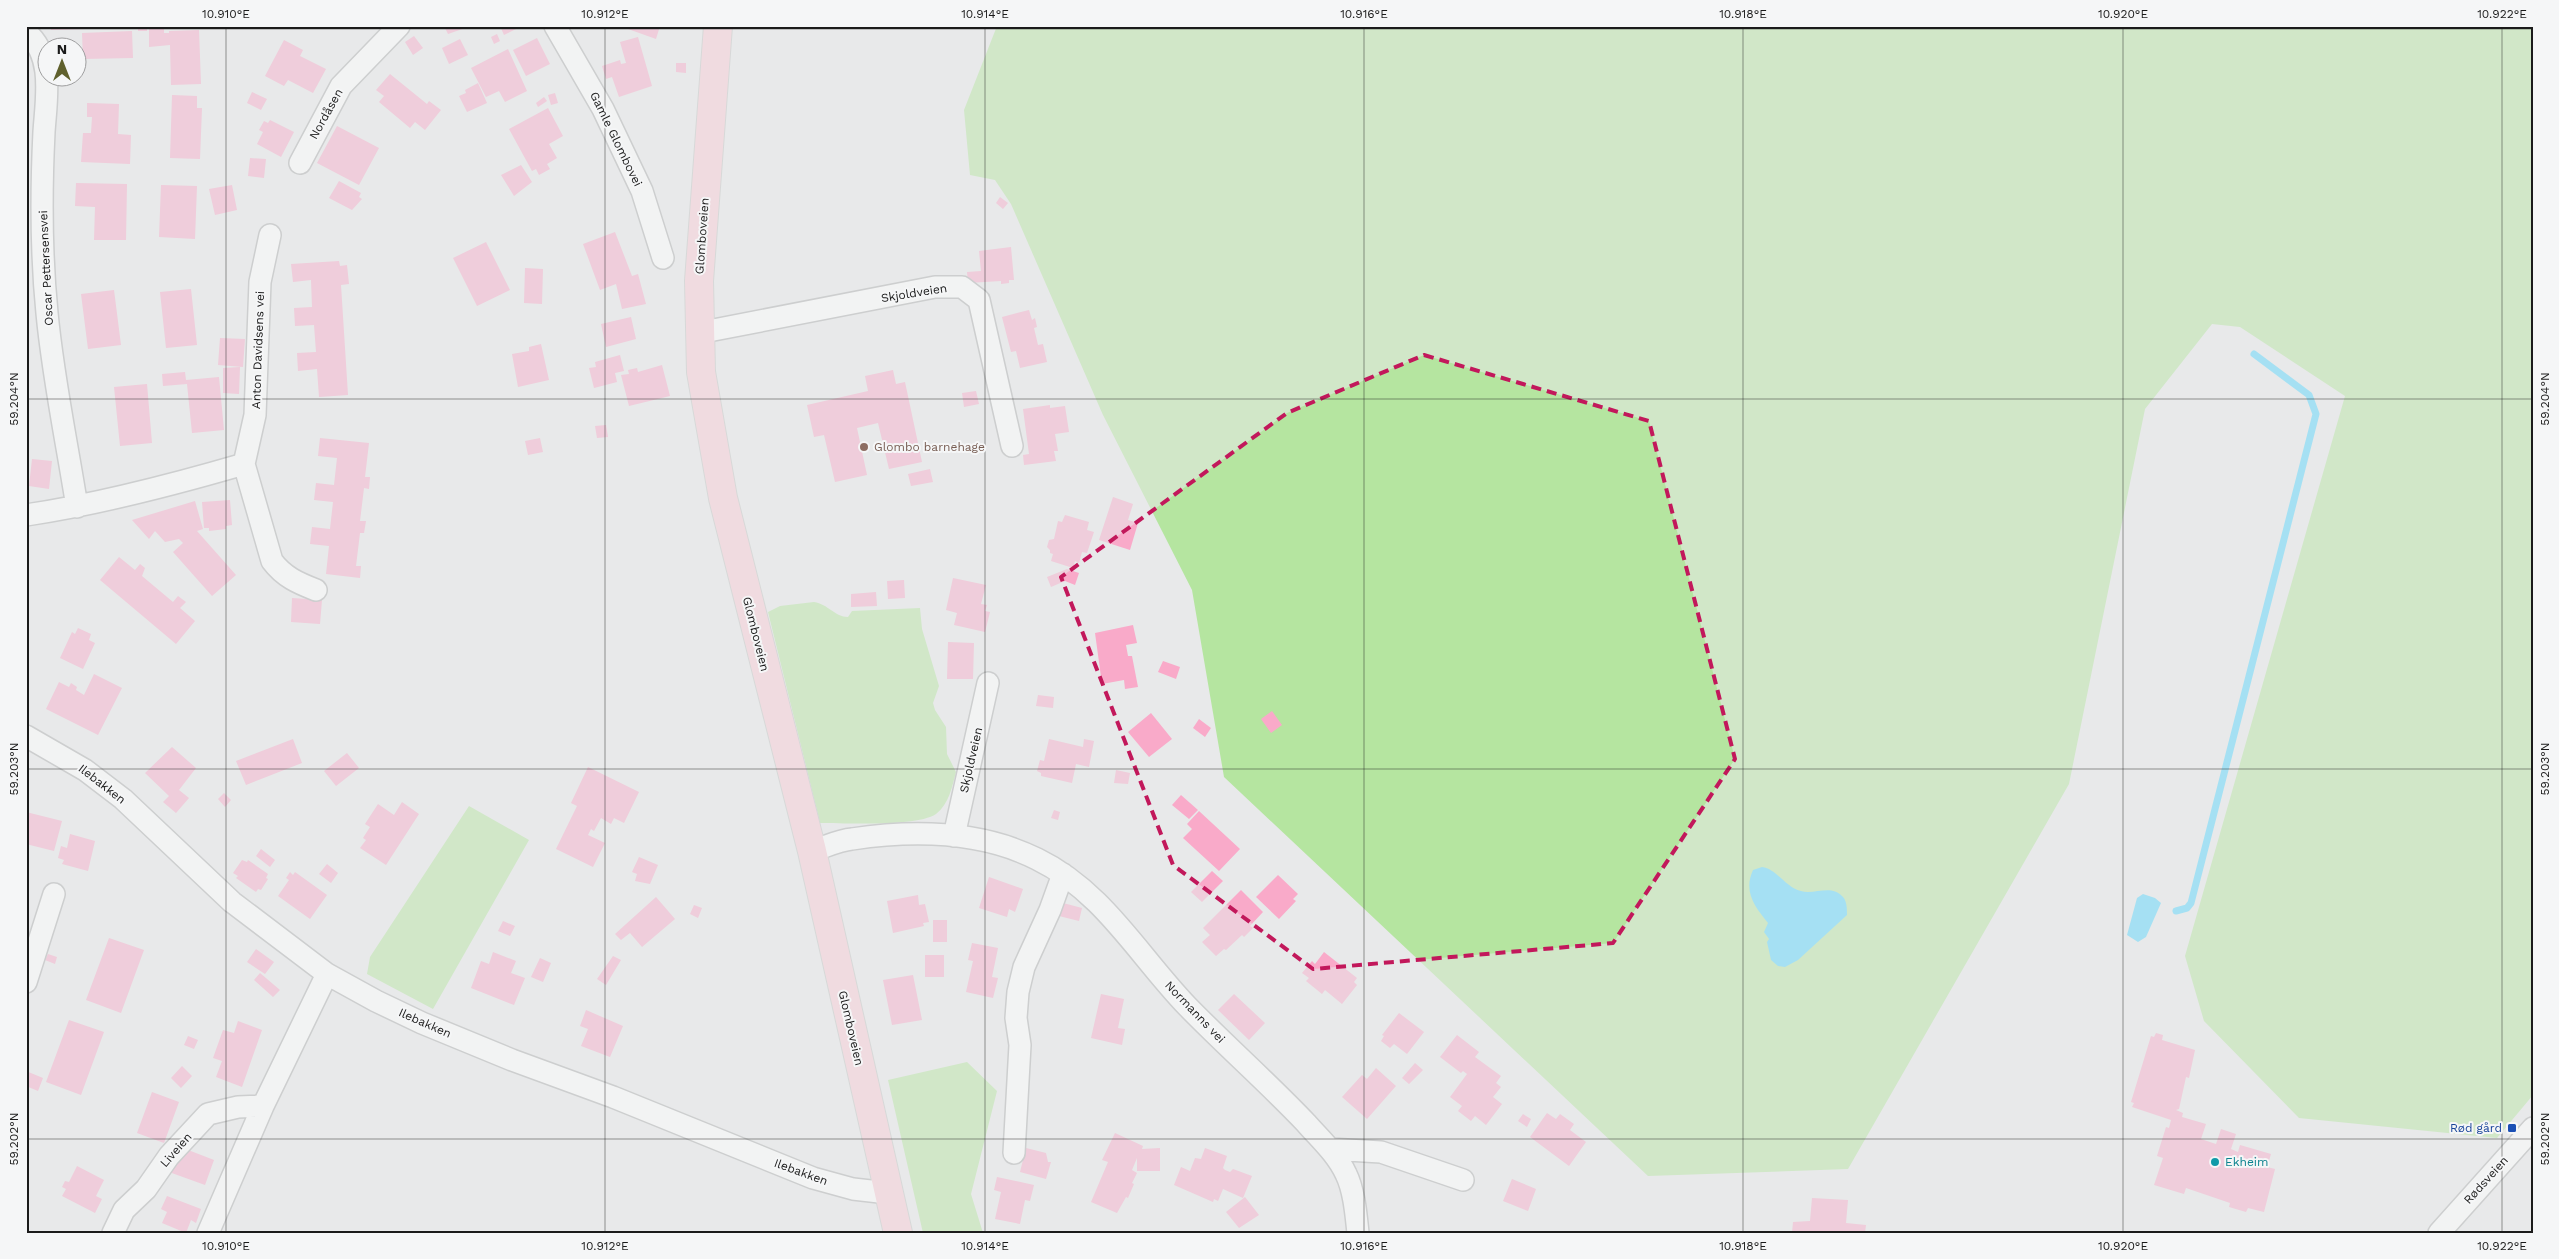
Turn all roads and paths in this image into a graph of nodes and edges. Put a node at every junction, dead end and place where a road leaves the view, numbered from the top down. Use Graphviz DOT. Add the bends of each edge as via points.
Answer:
graph roads {
  1 [pos="398,26"];
  2 [pos="555,26"];
  3 [pos="718,26"];
  4 [pos="26,32"];
  5 [pos="300,163"];
  6 [pos="270,234"];
  7 [pos="663,258"];
  8 [pos="698,333"];
  9 [pos="1012,446"];
  10 [pos="244,464"];
  11 [pos="78,508"];
  12 [pos="26,516"];
  13 [pos="316,590"];
  14 [pos="988,684"];
  15 [pos="26,736"];
  16 [pos="954,836"];
  17 [pos="812,851"];
  18 [pos="1063,874"];
  19 [pos="54,894"];
  20 [pos="327,974"];
  21 [pos="26,982"];
  22 [pos="263,1106"];
  23 [pos="2533,1128"];
  24 [pos="1330,1149"];
  25 [pos="1014,1153"];
  26 [pos="1463,1180"];
  27 [pos="888,1193"];
  28 [pos="113,1233"];
  29 [pos="208,1233"];
  30 [pos="898,1233"];
  31 [pos="1358,1233"];
  32 [pos="2439,1233"];
  1 -- 5 [label="street, Nordåsen" via="340,86"];
  2 -- 7 [label="street, Gamle Glombovei" via="603,109 642,191"];
  3 -- 8 [label="main road, Glomboveien" via="699,271"];
  4 -- 11 [label="street, Oscar Pettersensvei" via="36,44 44,65 48,91 41,225 47,314"];
  6 -- 10 [label="street, Anton Davidsens vei" via="260,282 255,415"];
  8 -- 9 [label="street, Skjoldveien" via="935,287 962,287 979,300"];
  8 -- 17 [label="main road, Glomboveien" via="701,372 723,498"];
  10 -- 11 [label="street" via="190,481"];
  10 -- 13 [label="street, Anton Davidsens vei" via="272,561 293,581"];
  11 -- 12 [label="street"];
  14 -- 16 [label="street, Skjoldveien"];
  15 -- 20 [label="street, Ilebakken" via="93,776 123,799 232,902"];
  16 -- 17 [label="street, Normanns vei" via="900,835 850,839"];
  16 -- 18 [label="street, Normanns vei" via="1011,848"];
  17 -- 27 [label="main road, Glomboveien"];
  18 -- 24 [label="street, Normanns vei" via="1084,888 1105,909 1186,1006"];
  18 -- 25 [label="street" via="1024,968 1018,992 1016,1018 1020,1045"];
  19 -- 21 [label="street"];
  20 -- 22 [label="street"];
  20 -- 27 [label="street, Ilebakken" via="422,1023 613,1096 813,1178 853,1189"];
  22 -- 28 [label="street, Liveien" via="238,1107 208,1114 170,1156 146,1189 124,1210"];
  22 -- 29 [label="street"];
  23 -- 32 [label="street, Rødsveien"];
  24 -- 26 [label="street" via="1381,1152"];
  24 -- 31 [label="street, Normanns vei" via="1346,1174"];
  27 -- 30 [label="main road, Glomboveien"];
}
